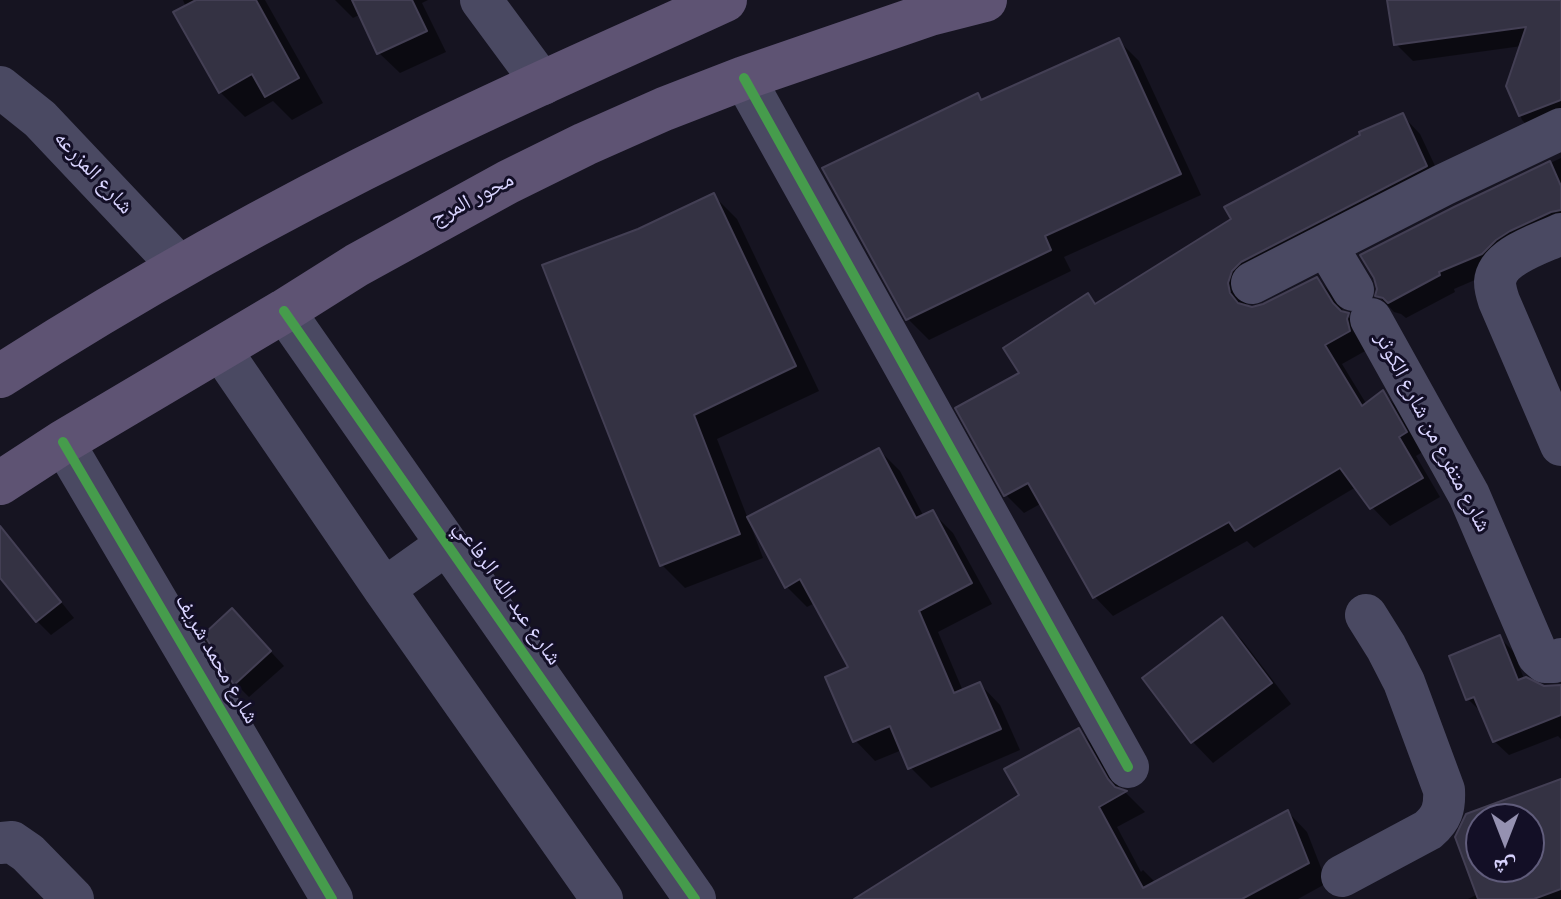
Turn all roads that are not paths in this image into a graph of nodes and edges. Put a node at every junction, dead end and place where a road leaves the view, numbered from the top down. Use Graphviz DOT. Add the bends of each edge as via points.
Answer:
graph roads {
  1 [pos="481,0"];
  2 [pos="725,0"];
  3 [pos="985,0"];
  4 [pos="676,10"];
  5 [pos="744,78"];
  6 [pos="543,84"];
  7 [pos="0,87"];
  8 [pos="1561,129"];
  9 [pos="1561,234"];
  10 [pos="1326,245"];
  11 [pos="179,266"];
  12 [pos="1252,283"];
  13 [pos="284,311"];
  14 [pos="220,349"];
  15 [pos="0,376"];
  16 [pos="63,442"];
  17 [pos="1561,445"];
  18 [pos="0,483"];
  19 [pos="447,544"];
  20 [pos="384,589"];
  21 [pos="1366,615"];
  22 [pos="1561,659"];
  23 [pos="1128,767"];
  24 [pos="6,843"];
  25 [pos="1345,880"];
  26 [pos="73,899"];
  27 [pos="332,899"];
  28 [pos="602,899"];
  29 [pos="695,899"];
  1 -- 6 [label="street"];
  2 -- 4 [label="main road"];
  3 -- 5 [label="main road, محور المرج"];
  4 -- 6 [label="main road"];
  5 -- 13 [label="main road, محور المرج" via="508,182"];
  5 -- 23 [label="street"];
  6 -- 11 [label="main road" via="419,141"];
  7 -- 11 [label="street, شارع المزرعه" via="40,119"];
  8 -- 10 [label="street"];
  9 -- 17 [label="street" via="1506,261 1494,285"];
  10 -- 12 [label="street"];
  10 -- 22 [label="street, شارع متفرع من شارع الكوثر" via="1469,495 1538,656 1545,662"];
  11 -- 15 [label="main road"];
  13 -- 14 [label="main road, محور المرج"];
  13 -- 19 [label="street, شارع عبد الله الرفاعي"];
  14 -- 16 [label="main road, محور المرج"];
  14 -- 20 [label="street"];
  16 -- 18 [label="main road, محور المرج"];
  16 -- 27 [label="street, شارع محمد شريف"];
  19 -- 20 [label="street"];
  19 -- 29 [label="street, شارع عبد الله الرفاعي"];
  20 -- 28 [label="street"];
  21 -- 25 [label="street" via="1404,682 1445,805 1440,820 1428,830"];
  24 -- 26 [label="street" via="28,853"];
}
